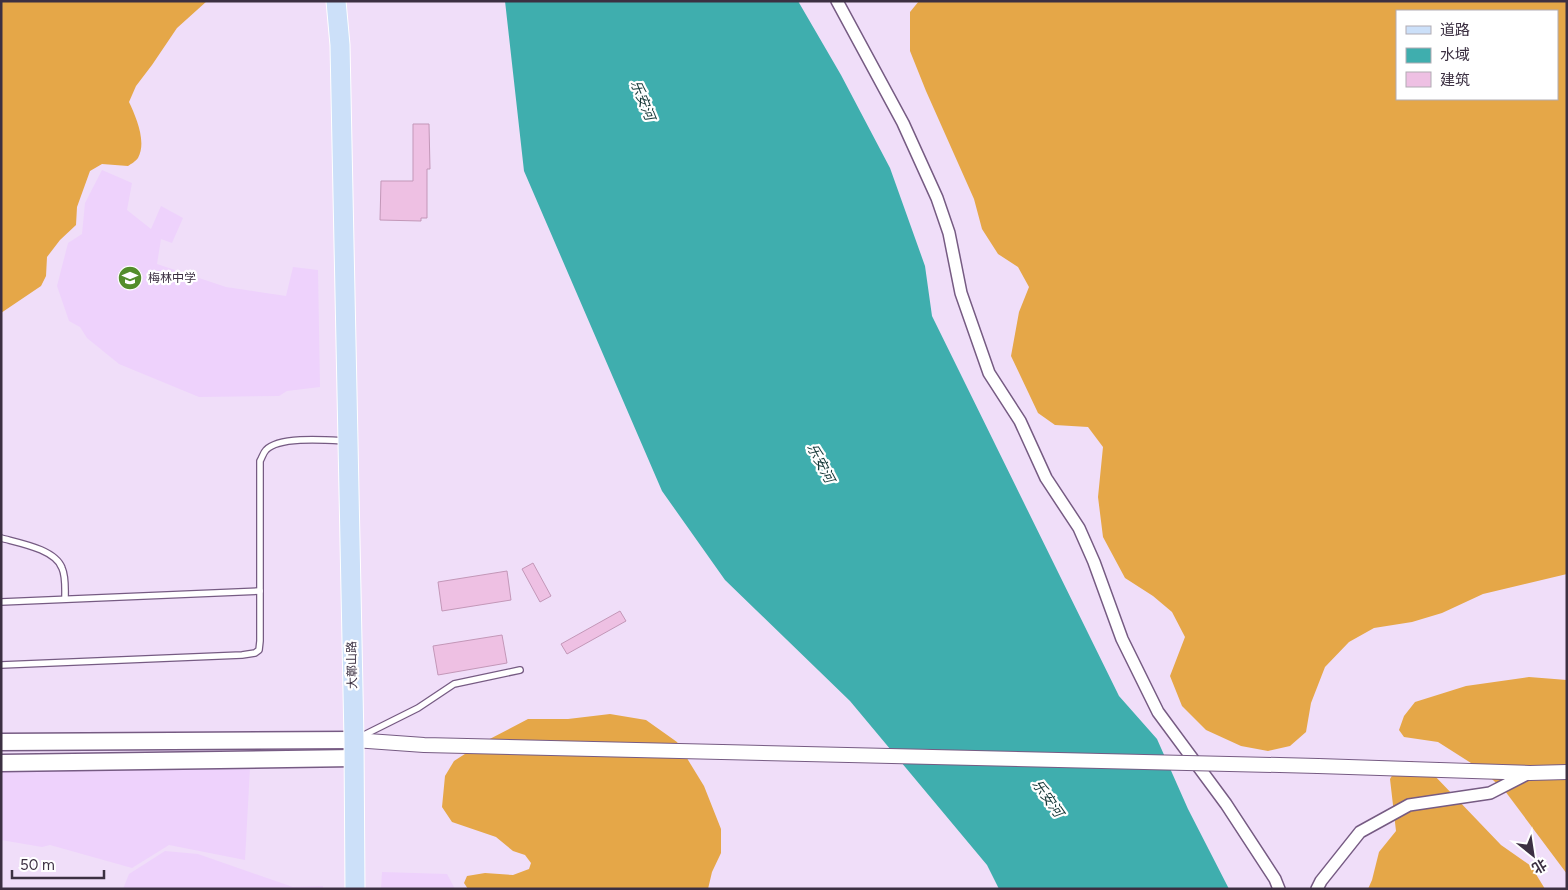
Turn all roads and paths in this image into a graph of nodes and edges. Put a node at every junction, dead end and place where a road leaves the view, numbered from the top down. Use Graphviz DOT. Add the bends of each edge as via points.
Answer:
graph roads {
  1 [pos="336,1"];
  2 [pos="837,1"];
  3 [pos="348,441"];
  4 [pos="1,538"];
  5 [pos="260,591"];
  6 [pos="65,599"];
  7 [pos="1,602"];
  8 [pos="1,664"];
  9 [pos="520,670"];
  10 [pos="1,742"];
  11 [pos="354,749"];
  12 [pos="1,763"];
  13 [pos="1567,772"];
  14 [pos="1530,773"];
  15 [pos="355,889"];
  16 [pos="1279,889"];
  17 [pos="1317,889"];
  1 -- 3 [label="main road, 大鄣山路" via="340,45"];
  2 -- 16 [label="street" via="903,123 937,198 961,293 989,373 1020,421 1046,478 1079,528 1122,639 1158,712 1226,804"];
  3 -- 5 [label="lane" via="307,439 276,444 266,450 260,461"];
  3 -- 11 [label="main road, 大鄣山路"];
  4 -- 6 [label="lane" via="41,550 58,559 63,570"];
  5 -- 6 [label="lane"];
  5 -- 8 [label="lane" via="260,641 259,650 255,653"];
  6 -- 7 [label="lane"];
  9 -- 11 [label="lane" via="454,684"];
  10 -- 11 [label="main road"];
  11 -- 12 [label="main road"];
  11 -- 14 [label="street, bridge" via="424,745"];
  11 -- 15 [label="main road, 大鄣山路"];
  13 -- 14 [label="street"];
  14 -- 17 [label="street" via="1490,793 1409,805 1360,832"];
}
